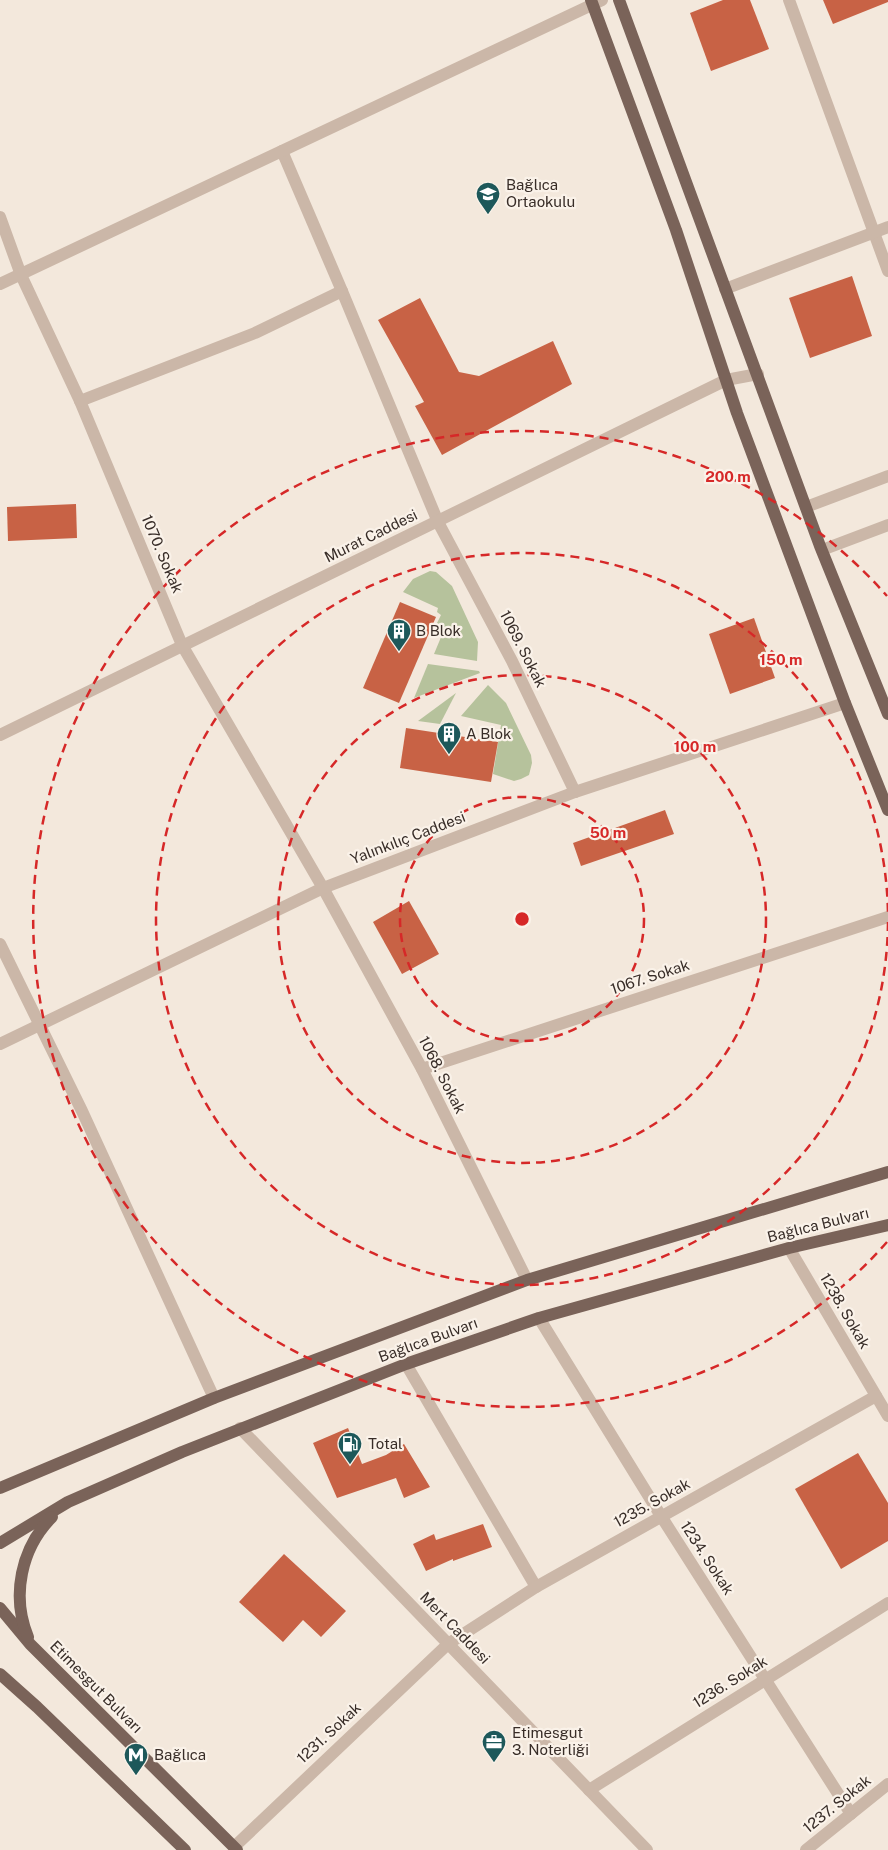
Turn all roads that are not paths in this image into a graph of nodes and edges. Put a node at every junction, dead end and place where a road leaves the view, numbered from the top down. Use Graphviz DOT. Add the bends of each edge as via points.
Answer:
graph roads {
  1 [pos="619,0"];
  2 [pos="789,0"];
  3 [pos="595,1"];
  4 [pos="282,151"];
  5 [pos="0,217"];
  6 [pos="888,227"];
  7 [pos="874,232"];
  8 [pos="888,271"];
  9 [pos="21,275"];
  10 [pos="0,284"];
  11 [pos="725,289"];
  12 [pos="342,291"];
  13 [pos="758,374"];
  14 [pos="726,380"];
  15 [pos="80,401"];
  16 [pos="888,476"];
  17 [pos="806,507"];
  18 [pos="438,522"];
  19 [pos="888,525"];
  20 [pos="822,550"];
  21 [pos="182,645"];
  22 [pos="844,703"];
  23 [pos="888,714"];
  24 [pos="0,736"];
  25 [pos="575,792"];
  26 [pos="888,810"];
  27 [pos="323,888"];
  28 [pos="888,917"];
  29 [pos="0,944"];
  30 [pos="40,1025"];
  31 [pos="0,1044"];
  32 [pos="422,1069"];
  33 [pos="888,1172"];
  34 [pos="888,1225"];
  35 [pos="790,1248"];
  36 [pos="527,1280"];
  37 [pos="539,1318"];
  38 [pos="406,1364"];
  39 [pos="876,1396"];
  40 [pos="214,1398"];
  41 [pos="888,1416"];
  42 [pos="240,1428"];
  43 [pos="0,1488"];
  44 [pos="68,1502"];
  45 [pos="661,1516"];
  46 [pos="0,1543"];
  47 [pos="536,1587"];
  48 [pos="888,1603"];
  49 [pos="0,1608"];
  50 [pos="30,1644"];
  51 [pos="448,1644"];
  52 [pos="0,1674"];
  53 [pos="765,1680"];
  54 [pos="888,1784"];
  55 [pos="589,1790"];
  56 [pos="851,1814"];
  57 [pos="235,1848"];
  58 [pos="185,1850"];
  59 [pos="648,1850"];
  60 [pos="806,1850"];
  1 -- 11 [label="main road"];
  2 -- 7 [label="street"];
  3 -- 4 [label="street"];
  3 -- 14 [label="main road"];
  4 -- 9 [label="street"];
  4 -- 12 [label="street, 1069. Sokak"];
  5 -- 9 [label="street, 1070. Sokak"];
  6 -- 7 [label="street"];
  7 -- 8 [label="street"];
  7 -- 11 [label="street"];
  9 -- 10 [label="street"];
  9 -- 15 [label="street, 1070. Sokak"];
  11 -- 13 [label="main road"];
  12 -- 15 [label="street" via="255,333"];
  12 -- 18 [label="street, 1069. Sokak"];
  13 -- 14 [label="street, Murat Caddesi"];
  13 -- 17 [label="main road"];
  14 -- 18 [label="street, Murat Caddesi"];
  14 -- 22 [label="main road"];
  15 -- 21 [label="street, 1070. Sokak"];
  16 -- 17 [label="street"];
  17 -- 20 [label="main road"];
  18 -- 21 [label="street, Murat Caddesi"];
  18 -- 25 [label="street, 1069. Sokak" via="512,661"];
  19 -- 20 [label="street"];
  20 -- 23 [label="main road"];
  21 -- 24 [label="street, Murat Caddesi"];
  21 -- 27 [label="street, 1070. Sokak"];
  22 -- 25 [label="street, Yalınkılıç Caddesi"];
  22 -- 26 [label="main road"];
  25 -- 27 [label="street, Yalınkılıç Caddesi"];
  27 -- 30 [label="street, Yalınkılıç Caddesi"];
  27 -- 32 [label="street, 1068. Sokak"];
  28 -- 32 [label="street, 1067. Sokak"];
  29 -- 30 [label="street"];
  30 -- 31 [label="street, Yalınkılıç Caddesi"];
  30 -- 40 [label="street"];
  32 -- 36 [label="street, 1068. Sokak"];
  33 -- 36 [label="main road, Bağlıca Bulvarı"];
  34 -- 35 [label="main road, Bağlıca Bulvarı"];
  35 -- 37 [label="main road, Bağlıca Bulvarı"];
  35 -- 39 [label="street, 1238. Sokak"];
  36 -- 40 [label="main road, Bağlıca Bulvarı"];
  37 -- 38 [label="main road, Bağlıca Bulvarı"];
  37 -- 45 [label="street, 1234. Sokak"];
  38 -- 42 [label="main road, Bağlıca Bulvarı"];
  38 -- 47 [label="street"];
  39 -- 41 [label="street, 1238. Sokak"];
  39 -- 45 [label="street, 1235. Sokak"];
  40 -- 43 [label="main road, Bağlıca Bulvarı"];
  42 -- 44 [label="main road, Bağlıca Bulvarı"];
  42 -- 51 [label="street, Mert Caddesi"];
  44 -- 46 [label="main road, Bağlıca Bulvarı"];
  44 -- 50 [label="main road" via="38,1534 25,1560 20,1603"];
  45 -- 47 [label="street, 1235. Sokak"];
  45 -- 53 [label="street, 1234. Sokak"];
  47 -- 51 [label="street, 1235. Sokak"];
  48 -- 53 [label="street, 1236. Sokak"];
  49 -- 50 [label="main road, Etimesgut Bulvarı"];
  50 -- 57 [label="main road, Etimesgut Bulvarı"];
  51 -- 55 [label="street, Mert Caddesi"];
  51 -- 57 [label="street, 1231. Sokak"];
  52 -- 58 [label="main road"];
  53 -- 55 [label="street, 1236. Sokak"];
  53 -- 56 [label="street, 1234. Sokak"];
  54 -- 56 [label="street, 1237. Sokak"];
  55 -- 59 [label="street, Mert Caddesi"];
  56 -- 60 [label="street, 1237. Sokak"];
}
